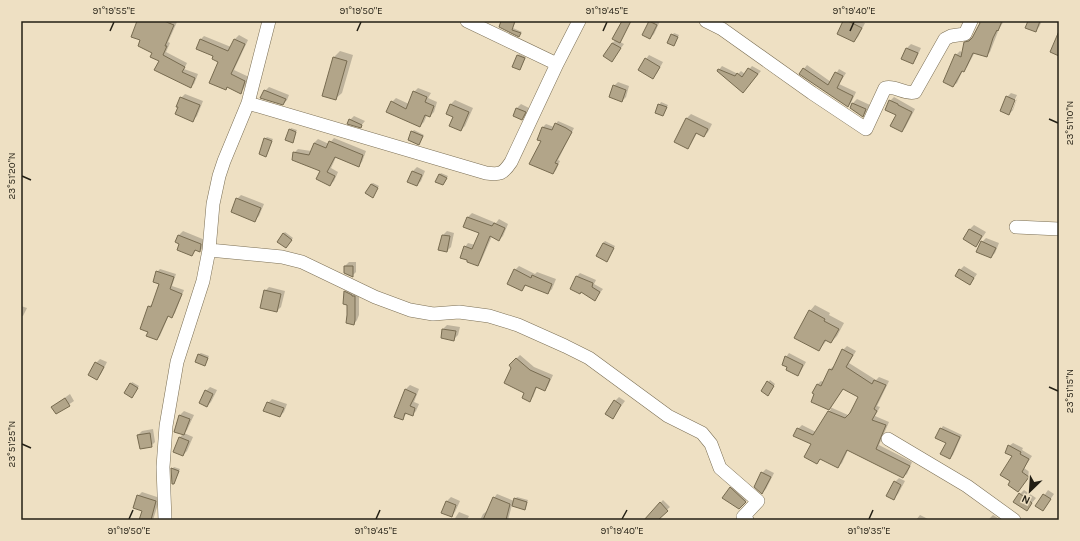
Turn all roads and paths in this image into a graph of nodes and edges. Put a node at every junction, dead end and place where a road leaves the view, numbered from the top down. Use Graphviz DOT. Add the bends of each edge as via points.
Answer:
graph roads {
  1 [pos="269,21"];
  2 [pos="467,21"];
  3 [pos="579,21"];
  4 [pos="706,21"];
  5 [pos="971,21"];
  6 [pos="557,64"];
  7 [pos="248,103"];
  8 [pos="1016,227"];
  9 [pos="1059,229"];
  10 [pos="209,250"];
  11 [pos="888,439"];
  12 [pos="743,519"];
  13 [pos="165,520"];
  14 [pos="1014,520"];
  1 -- 7 [label="street"];
  2 -- 6 [label="street"];
  3 -- 6 [label="street"];
  4 -- 5 [label="street" via="722,29 866,129 886,88 894,87 915,92 945,39 965,34"];
  6 -- 7 [label="street" via="511,162 506,170 498,174 486,173"];
  7 -- 10 [label="street" via="219,176 213,204"];
  8 -- 9 [label="street"];
  10 -- 12 [label="street" via="282,257 302,262 375,297 410,310 433,314 459,312 489,316 518,326 589,358 668,416 702,433 711,444 720,468 758,501"];
  10 -- 13 [label="street" via="203,281 177,362 169,408 163,467"];
  11 -- 14 [label="street" via="967,486"];
}
